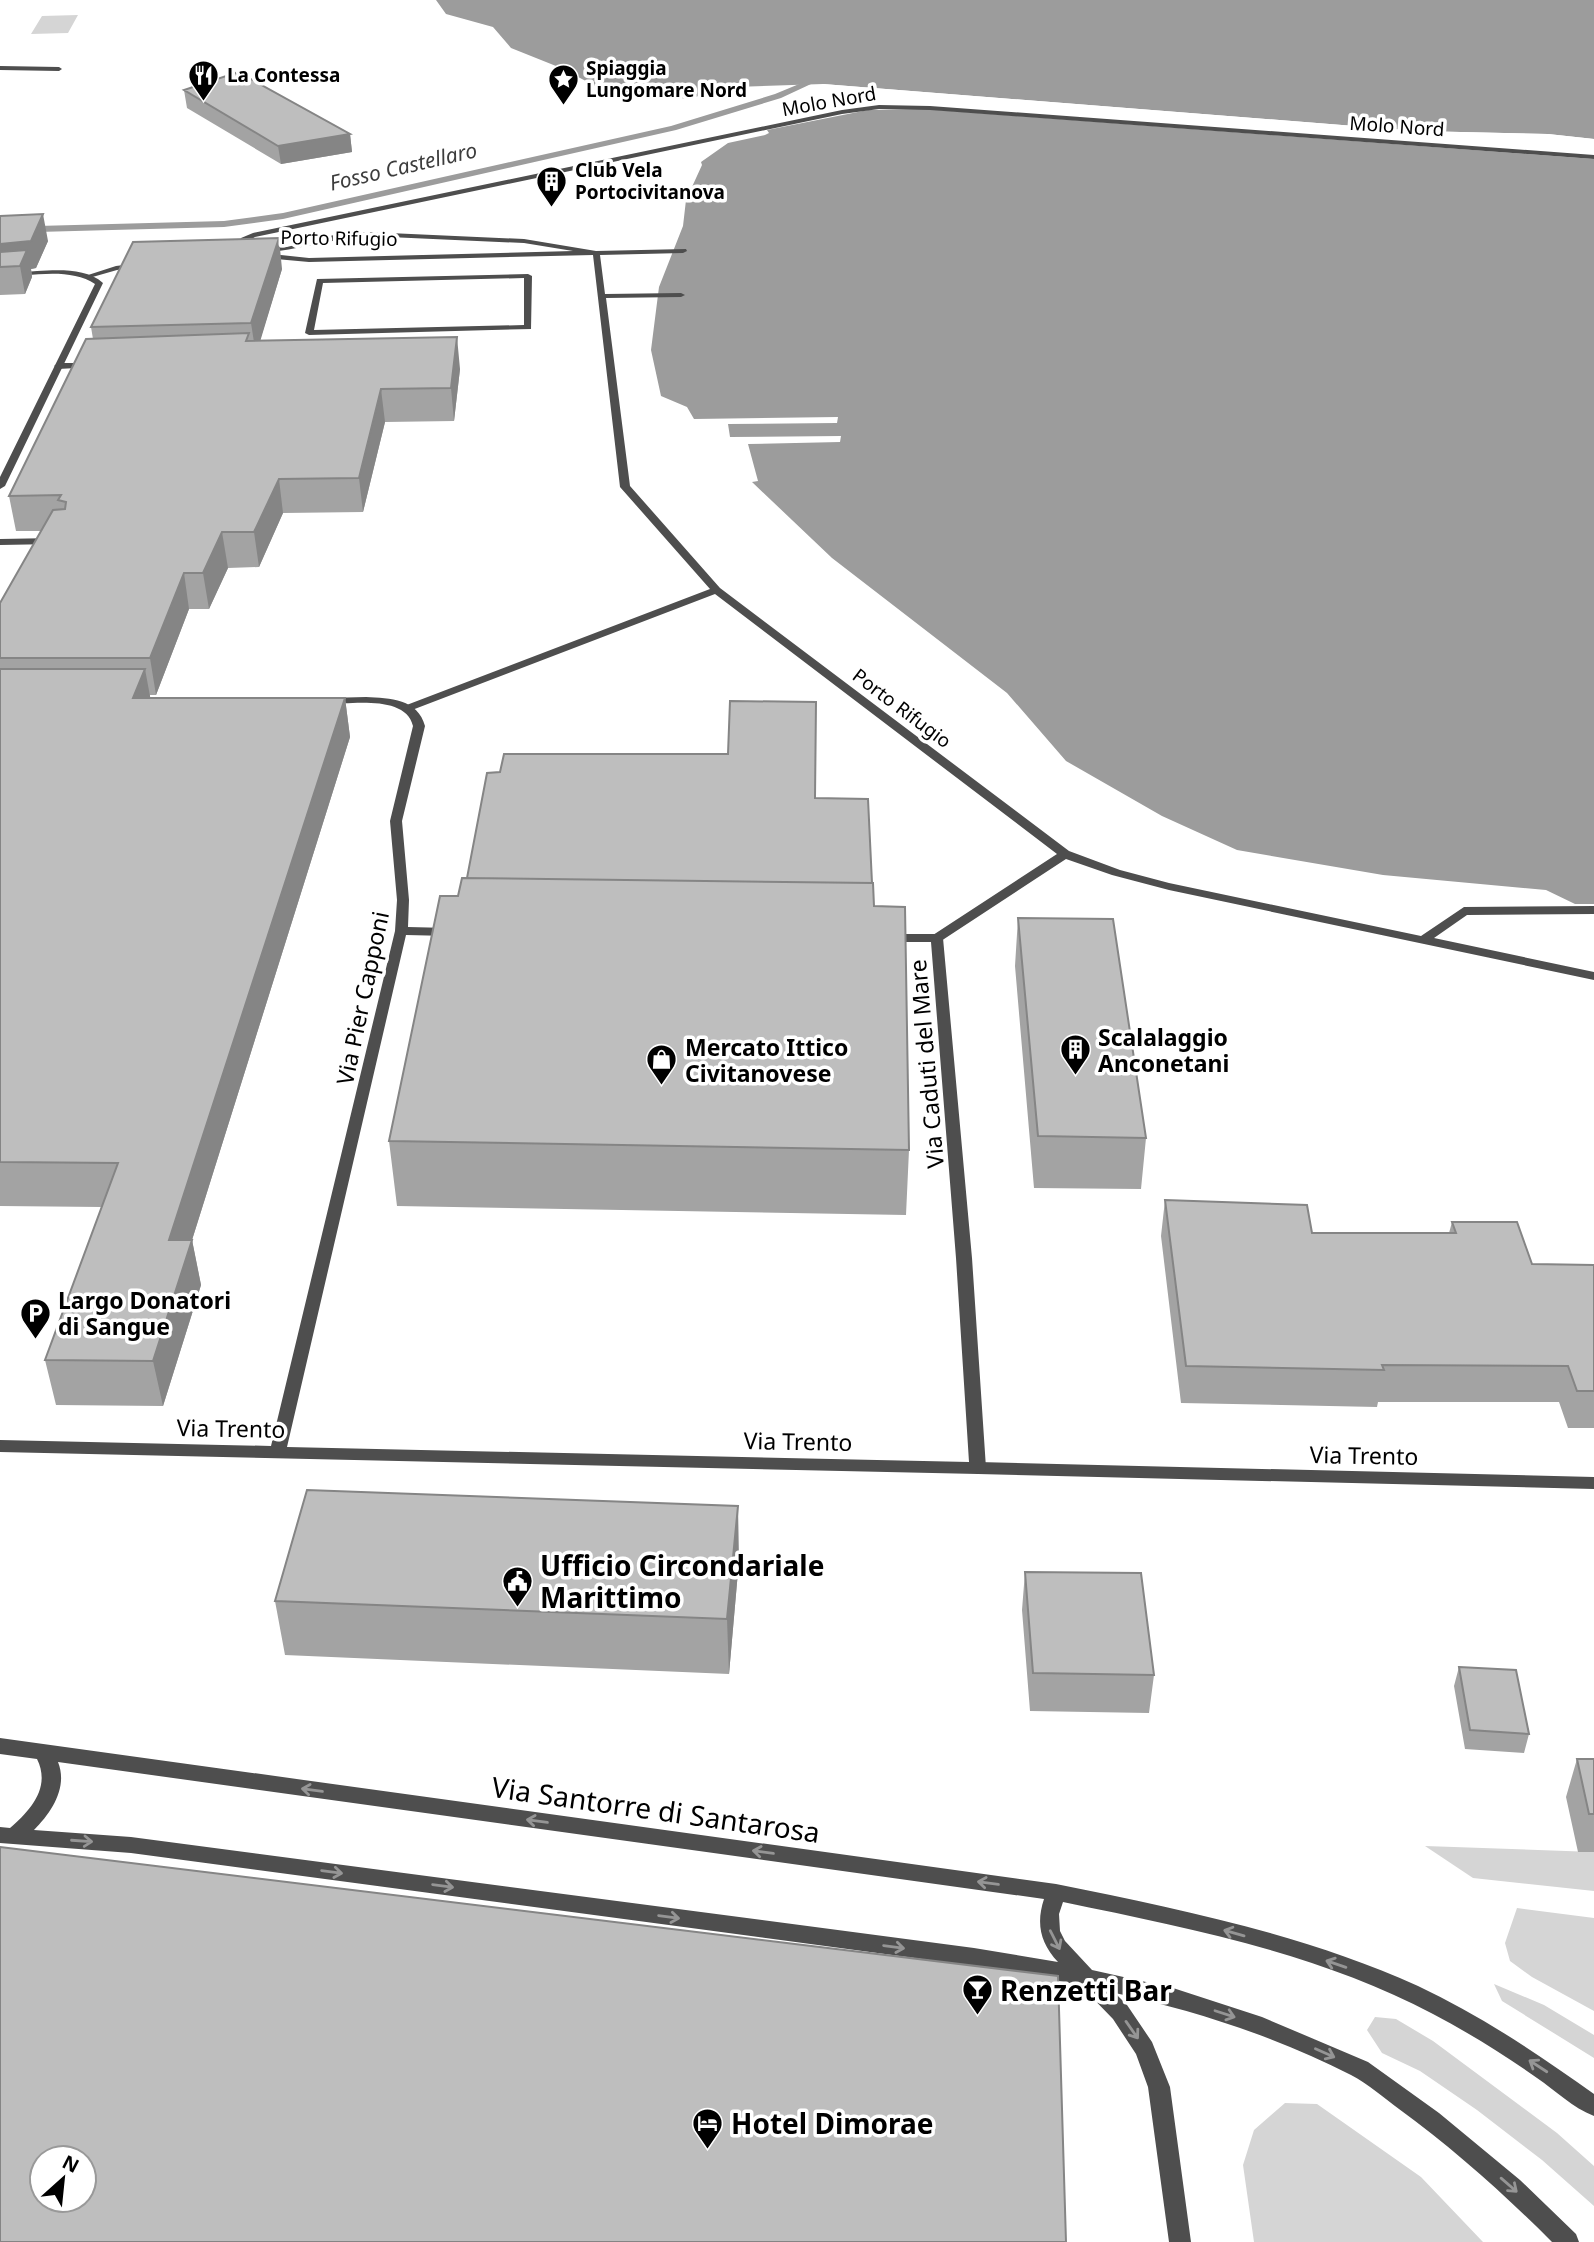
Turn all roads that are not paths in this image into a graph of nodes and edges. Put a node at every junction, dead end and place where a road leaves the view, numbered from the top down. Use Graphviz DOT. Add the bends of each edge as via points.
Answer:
graph roads {
  1 [pos="0,68"];
  2 [pos="59,69"];
  3 [pos="1594,157"];
  4 [pos="683,251"];
  5 [pos="236,253"];
  6 [pos="596,253"];
  7 [pos="224,256"];
  8 [pos="153,264"];
  9 [pos="0,276"];
  10 [pos="89,276"];
  11 [pos="681,295"];
  12 [pos="601,296"];
  13 [pos="308,337"];
  14 [pos="102,365"];
  15 [pos="58,366"];
  16 [pos="0,486"];
  17 [pos="67,540"];
  18 [pos="0,542"];
  19 [pos="716,590"];
  20 [pos="312,701"];
  21 [pos="408,708"];
  22 [pos="1065,854"];
  23 [pos="1594,910"];
  24 [pos="401,931"];
  25 [pos="471,932"];
  26 [pos="868,937"];
  27 [pos="937,938"];
  28 [pos="1423,940"];
  29 [pos="1594,976"];
  30 [pos="0,1446"];
  31 [pos="278,1452"];
  32 [pos="978,1468"];
  33 [pos="1594,1483"];
  34 [pos="0,1746"];
  35 [pos="44,1753"];
  36 [pos="7,1836"];
  37 [pos="1056,1892"];
  38 [pos="1088,1978"];
  39 [pos="1594,2106"];
  40 [pos="1180,2242"];
  41 [pos="1568,2242"];
  1 -- 2 [label="street"];
  3 -- 5 [label="street, Molo Nord" via="879,107 253,235"];
  4 -- 6 [label="street"];
  5 -- 6 [label="street, Porto Rifugio" via="309,260"];
  5 -- 6 [label="street, Porto Rifugio" via="367,234 524,240"];
  5 -- 7 [label="street, Molo Nord"];
  6 -- 12 [label="street, Porto Rifugio"];
  8 -- 10 [label="street" via="123,266"];
  9 -- 10 [label="street"];
  10 -- 15 [label="street" via="99,283"];
  11 -- 12 [label="street"];
  12 -- 19 [label="street, Porto Rifugio" via="625,487"];
  13 -- 13 [label="street" via="528,327 528,276 320,281"];
  14 -- 15 [label="street"];
  15 -- 16 [label="street"];
  17 -- 18 [label="street"];
  19 -- 21 [label="street"];
  19 -- 22 [label="street, Porto Rifugio"];
  20 -- 21 [label="street" via="379,701"];
  21 -- 24 [label="street, Via Pier Capponi" via="419,719 396,821"];
  22 -- 27 [label="street"];
  22 -- 28 [label="street, Porto Rifugio" via="1150,880"];
  23 -- 28 [label="street" via="1464,911"];
  24 -- 25 [label="street"];
  24 -- 31 [label="street, Via Pier Capponi"];
  26 -- 27 [label="street, Via Caduti del Mare"];
  27 -- 32 [label="street, Via Caduti del Mare"];
  28 -- 29 [label="street, Porto Rifugio"];
  30 -- 31 [label="street, Via Trento"];
  31 -- 32 [label="street, Via Trento"];
  32 -- 33 [label="street, Via Trento"];
  34 -- 35 [label="street, Via Santorre di Santarosa"];
  35 -- 36 [label="street" via="54,1777 49,1794 41,1811"];
  37 -- 35 [label="street, Via Santorre di Santarosa, one-way"];
  36 -- 38 [label="street, one-way" via="131,1845 974,1957"];
  37 -- 38 [label="street, one-way" via="1049,1914 1050,1931 1057,1947"];
  39 -- 37 [label="street, Via Santorre di Santarosa, one-way" via="1468,2022 1385,1981 1181,1917"];
  38 -- 40 [label="street, one-way" via="1146,2049 1159,2087"];
  38 -- 41 [label="street, one-way" via="1173,1997 1262,2026 1361,2069 1512,2186"];
}
